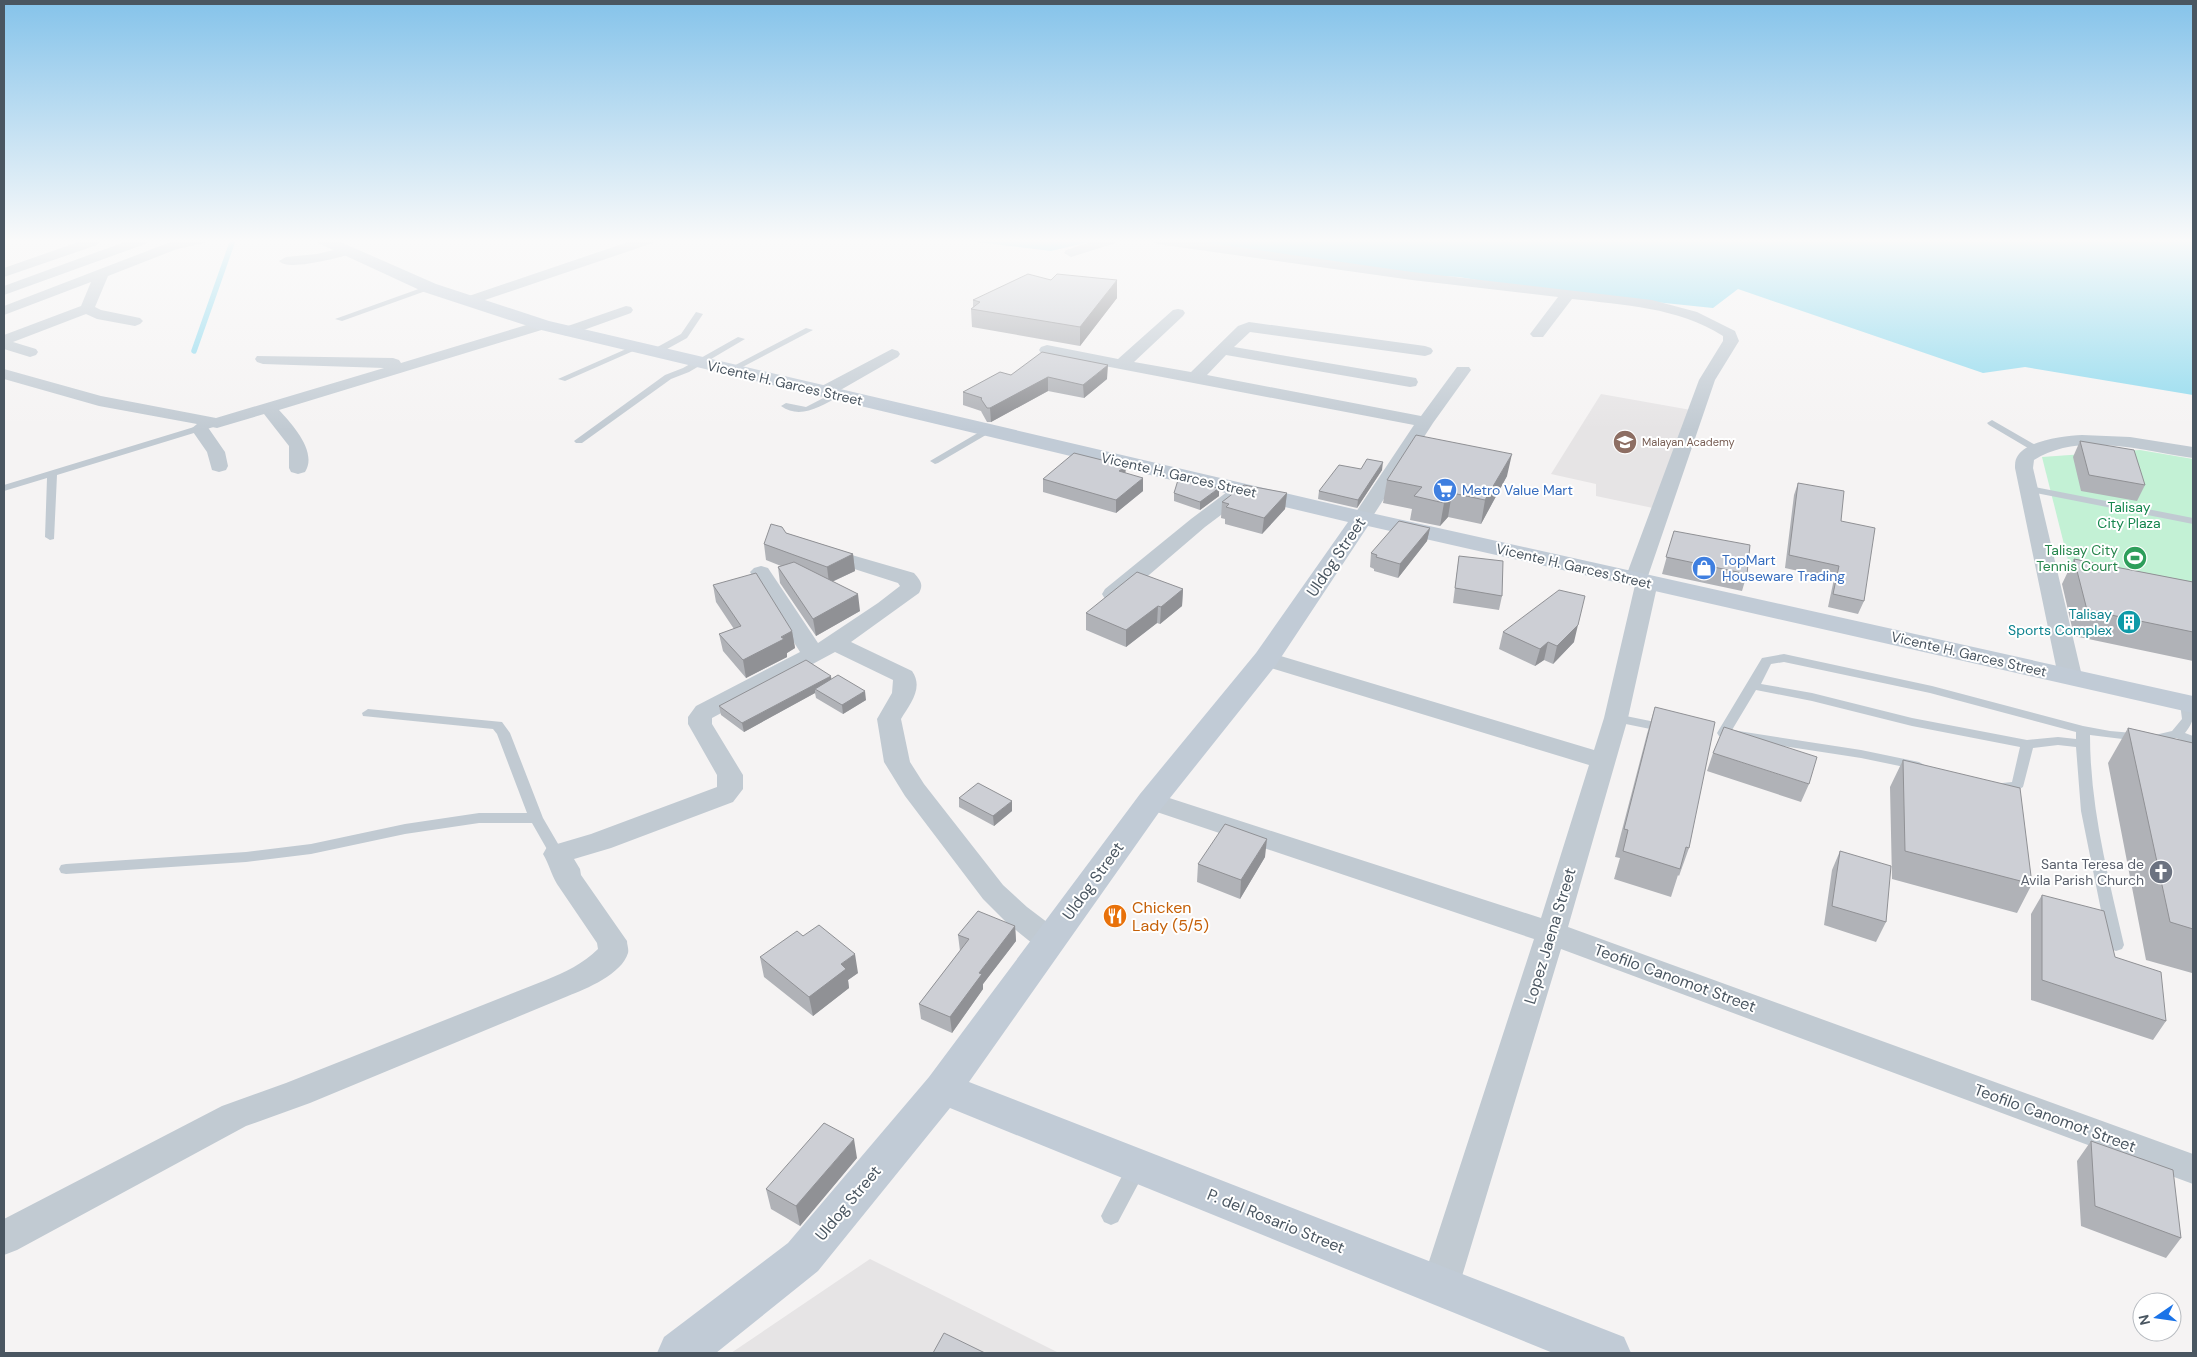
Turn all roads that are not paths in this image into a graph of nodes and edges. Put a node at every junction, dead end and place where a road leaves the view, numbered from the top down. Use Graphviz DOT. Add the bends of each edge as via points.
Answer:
graph roads {
  1 [pos="24,303"];
  2 [pos="89,303"];
  3 [pos="385,303"];
  4 [pos="475,303"];
  5 [pos="1561,303"];
  6 [pos="1646,303"];
  7 [pos="87,309"];
  8 [pos="626,310"];
  9 [pos="4,311"];
  10 [pos="1178,313"];
  11 [pos="698,314"];
  12 [pos="339,319"];
  13 [pos="135,321"];
  14 [pos="543,325"];
  15 [pos="809,330"];
  16 [pos="566,331"];
  17 [pos="1538,334"];
  18 [pos="741,339"];
  19 [pos="4,340"];
  20 [pos="4,344"];
  21 [pos="636,348"];
  22 [pos="1048,350"];
  23 [pos="1224,350"];
  24 [pos="1426,351"];
  25 [pos="30,352"];
  26 [pos="655,352"];
  27 [pos="892,354"];
  28 [pos="263,359"];
  29 [pos="698,362"];
  30 [pos="415,364"];
  31 [pos="1121,365"];
  32 [pos="730,370"];
  33 [pos="1463,370"];
  34 [pos="4,374"];
  35 [pos="1195,378"];
  36 [pos="562,380"];
  37 [pos="1410,382"];
  38 [pos="830,393"];
  39 [pos="786,406"];
  40 [pos="267,408"];
  41 [pos="1425,422"];
  42 [pos="1992,423"];
  43 [pos="208,426"];
  44 [pos="988,430"];
  45 [pos="579,441"];
  46 [pos="2036,449"];
  47 [pos="2193,453"];
  48 [pos="935,461"];
  49 [pos="219,466"];
  50 [pos="298,468"];
  51 [pos="52,473"];
  52 [pos="4,488"];
  53 [pos="2030,489"];
  54 [pos="1242,490"];
  55 [pos="1362,518"];
  56 [pos="2193,520"];
  57 [pos="50,537"];
  58 [pos="796,544"];
  59 [pos="761,572"];
  60 [pos="1641,581"];
  61 [pos="1109,597"];
  62 [pos="825,649"];
  63 [pos="1266,659"];
  64 [pos="2070,676"];
  65 [pos="1753,686"];
  66 [pos="2190,704"];
  67 [pos="368,713"];
  68 [pos="1616,718"];
  69 [pos="1682,732"];
  70 [pos="1724,733"];
  71 [pos="2177,734"];
  72 [pos="1709,735"];
  73 [pos="2083,737"];
  74 [pos="2193,741"];
  75 [pos="2027,744"];
  76 [pos="1603,761"];
  77 [pos="1937,770"];
  78 [pos="1984,784"];
  79 [pos="1151,801"];
  80 [pos="536,818"];
  81 [pos="557,854"];
  82 [pos="66,870"];
  83 [pos="1551,933"];
  84 [pos="1049,940"];
  85 [pos="2116,945"];
  86 [pos="943,1088"];
  87 [pos="1138,1165"];
  88 [pos="2193,1169"];
  89 [pos="1111,1216"];
  90 [pos="4,1238"];
  91 [pos="1440,1286"];
  92 [pos="680,1353"];
  93 [pos="1608,1353"];
  1 -- 9 [label="street"];
  2 -- 7 [label="street"];
  3 -- 12 [label="lane"];
  4 -- 14 [label="street, Vicente H. Garces Street"];
  5 -- 17 [label="street"];
  6 -- 60 [label="street, Lopez Jaena Street" via="1702,317 1730,334 1731,341 1707,380"];
  7 -- 13 [label="street"];
  7 -- 19 [label="street"];
  8 -- 16 [label="street"];
  10 -- 31 [label="street"];
  11 -- 26 [label="lane" via="684,336"];
  14 -- 16 [label="street, Vicente H. Garces Street"];
  14 -- 30 [label="street"];
  15 -- 32 [label="lane"];
  16 -- 21 [label="street, Vicente H. Garces Street"];
  18 -- 29 [label="lane"];
  20 -- 25 [label="street"];
  21 -- 26 [label="street, Vicente H. Garces Street"];
  21 -- 36 [label="lane"];
  22 -- 31 [label="street"];
  23 -- 24 [label="street" via="1248,327"];
  23 -- 35 [label="street"];
  23 -- 37 [label="street"];
  26 -- 29 [label="street, Vicente H. Garces Street"];
  27 -- 38 [label="street"];
  28 -- 30 [label="street"];
  29 -- 32 [label="street, Vicente H. Garces Street"];
  29 -- 45 [label="lane" via="668,377"];
  30 -- 40 [label="street"];
  31 -- 35 [label="street"];
  32 -- 38 [label="street, Vicente H. Garces Street"];
  33 -- 41 [label="street, Uldog Street"];
  34 -- 43 [label="street" via="99,401"];
  35 -- 41 [label="street"];
  38 -- 39 [label="lane" via="807,410"];
  38 -- 44 [label="street, Vicente H. Garces Street"];
  40 -- 43 [label="street"];
  40 -- 50 [label="street" via="298,446"];
  41 -- 55 [label="street, Uldog Street"];
  42 -- 46 [label="lane"];
  43 -- 49 [label="street"];
  43 -- 51 [label="lane"];
  44 -- 48 [label="lane"];
  44 -- 54 [label="street, Vicente H. Garces Street"];
  46 -- 47 [label="street" via="2062,442 2106,440"];
  46 -- 53 [label="street" via="2025,458 2024,468"];
  51 -- 52 [label="lane"];
  51 -- 57 [label="lane"];
  53 -- 56 [label="lane"];
  53 -- 64 [label="street"];
  54 -- 55 [label="street, Vicente H. Garces Street"];
  54 -- 61 [label="street"];
  55 -- 60 [label="street, Vicente H. Garces Street"];
  55 -- 63 [label="street, Uldog Street"];
  58 -- 62 [label="street" via="906,578 911,583 908,591"];
  59 -- 62 [label="street"];
  60 -- 64 [label="street, Vicente H. Garces Street"];
  60 -- 68 [label="street, Lopez Jaena Street"];
  62 -- 81 [label="street" via="705,711 700,717 700,724 730,775 730,791 715,800"];
  62 -- 84 [label="street" via="904,676 906,691 889,719 897,762 914,790 993,892"];
  63 -- 76 [label="street"];
  63 -- 79 [label="street, Uldog Street"];
  64 -- 66 [label="street, Vicente H. Garces Street"];
  65 -- 70 [label="lane"];
  65 -- 73 [label="lane" via="1766,661 1784,658 1932,690"];
  65 -- 75 [label="lane"];
  66 -- 71 [label="lane" via="2188,720"];
  67 -- 80 [label="lane" via="497,725"];
  68 -- 69 [label="lane"];
  68 -- 76 [label="street, Lopez Jaena Street"];
  70 -- 72 [label="lane"];
  70 -- 77 [label="lane" via="1861,754"];
  71 -- 73 [label="lane" via="2155,739 2110,735"];
  71 -- 74 [label="lane"];
  73 -- 75 [label="lane"];
  73 -- 85 [label="lane" via="2087,810"];
  75 -- 78 [label="lane" via="2018,784 2004,788"];
  76 -- 83 [label="street, Lopez Jaena Street"];
  79 -- 83 [label="street, Teofilo Canomot Street"];
  79 -- 84 [label="street, Uldog Street"];
  80 -- 81 [label="lane"];
  80 -- 82 [label="lane" via="479,818 405,829 312,849 246,857"];
  81 -- 90 [label="street" via="572,885 612,941 613,952 605,963 557,988 234,1116"];
  83 -- 88 [label="street, Teofilo Canomot Street"];
  83 -- 91 [label="street, Lopez Jaena Street"];
  84 -- 86 [label="street, Uldog Street"];
  86 -- 87 [label="street, P. del Rosario Street"];
  86 -- 92 [label="street, Uldog Street" via="803,1257"];
  87 -- 89 [label="lane"];
  87 -- 91 [label="street, P. del Rosario Street"];
  91 -- 93 [label="street, P. del Rosario Street"];
}
